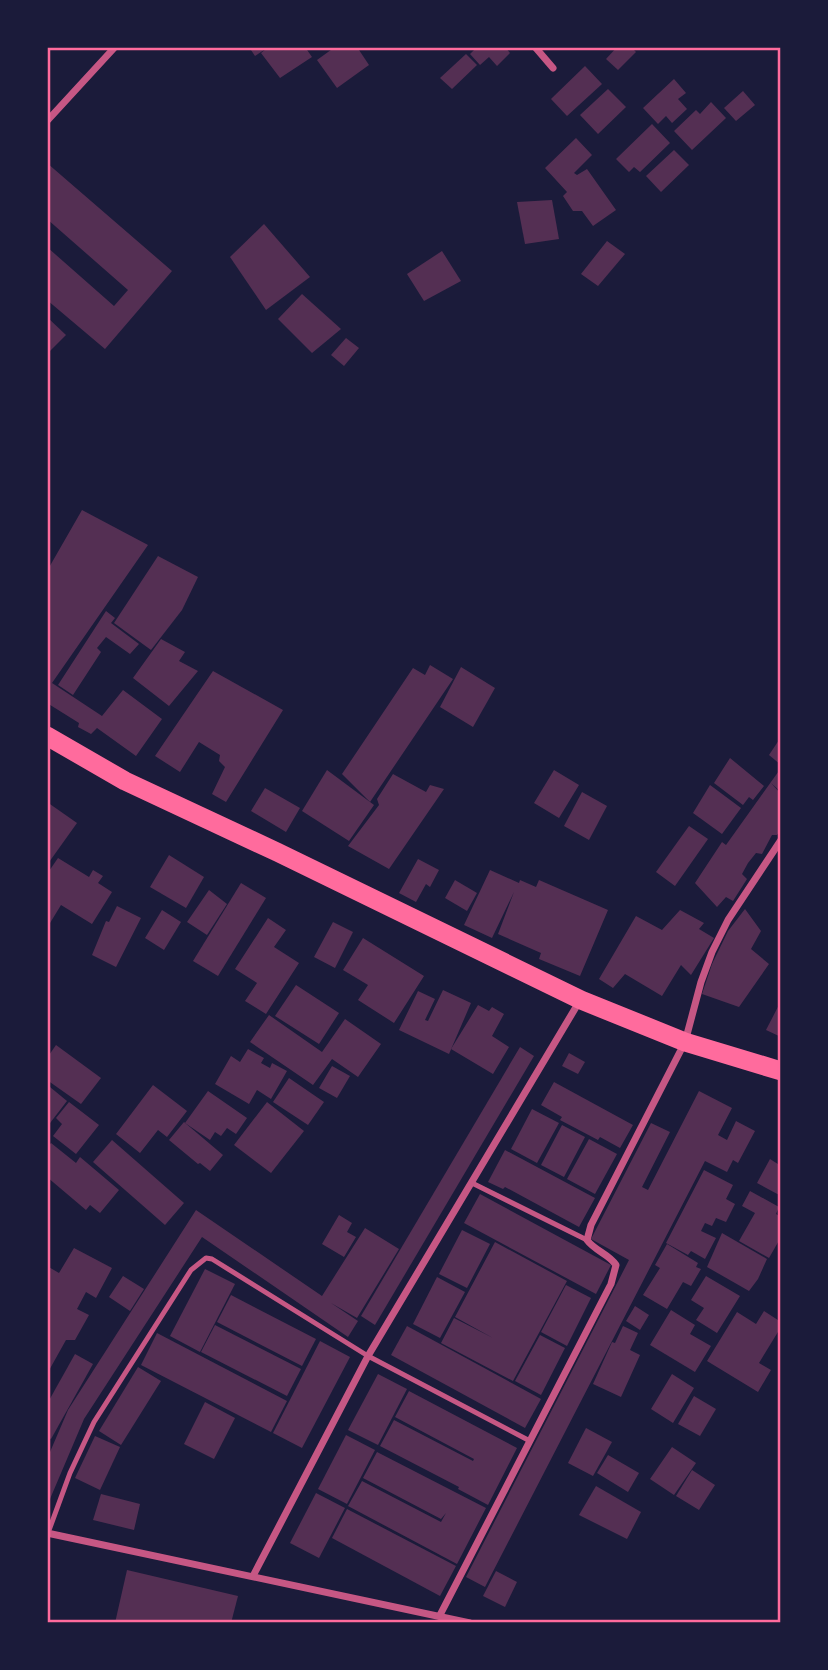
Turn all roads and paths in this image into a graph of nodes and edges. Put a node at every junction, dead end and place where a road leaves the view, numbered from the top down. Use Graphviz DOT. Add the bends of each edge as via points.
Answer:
graph roads {
  1 [pos="115,47"];
  2 [pos="535,47"];
  3 [pos="553,68"];
  4 [pos="47,121"];
  5 [pos="49,740"];
  6 [pos="781,841"];
  7 [pos="580,1000"];
  8 [pos="685,1042"];
  9 [pos="781,1070"];
  10 [pos="472,1183"];
  11 [pos="587,1240"];
  12 [pos="368,1356"];
  13 [pos="530,1441"];
  14 [pos="48,1533"];
  15 [pos="253,1576"];
  16 [pos="440,1615"];
  17 [pos="470,1623"];
  1 -- 4 [label="street"];
  2 -- 3 [label="street"];
  5 -- 7 [label="highway"];
  6 -- 8 [label="street" via="712,952"];
  7 -- 8 [label="highway"];
  7 -- 10 [label="street"];
  8 -- 9 [label="highway"];
  8 -- 11 [label="street"];
  10 -- 11 [label="lane"];
  10 -- 12 [label="street"];
  11 -- 13 [label="street" via="612,1258 616,1271"];
  12 -- 13 [label="lane"];
  12 -- 14 [label="lane" via="212,1259 198,1262 94,1422 69,1473"];
  12 -- 15 [label="street"];
  13 -- 16 [label="street"];
  14 -- 15 [label="street"];
  15 -- 16 [label="street"];
  16 -- 17 [label="street"];
}
